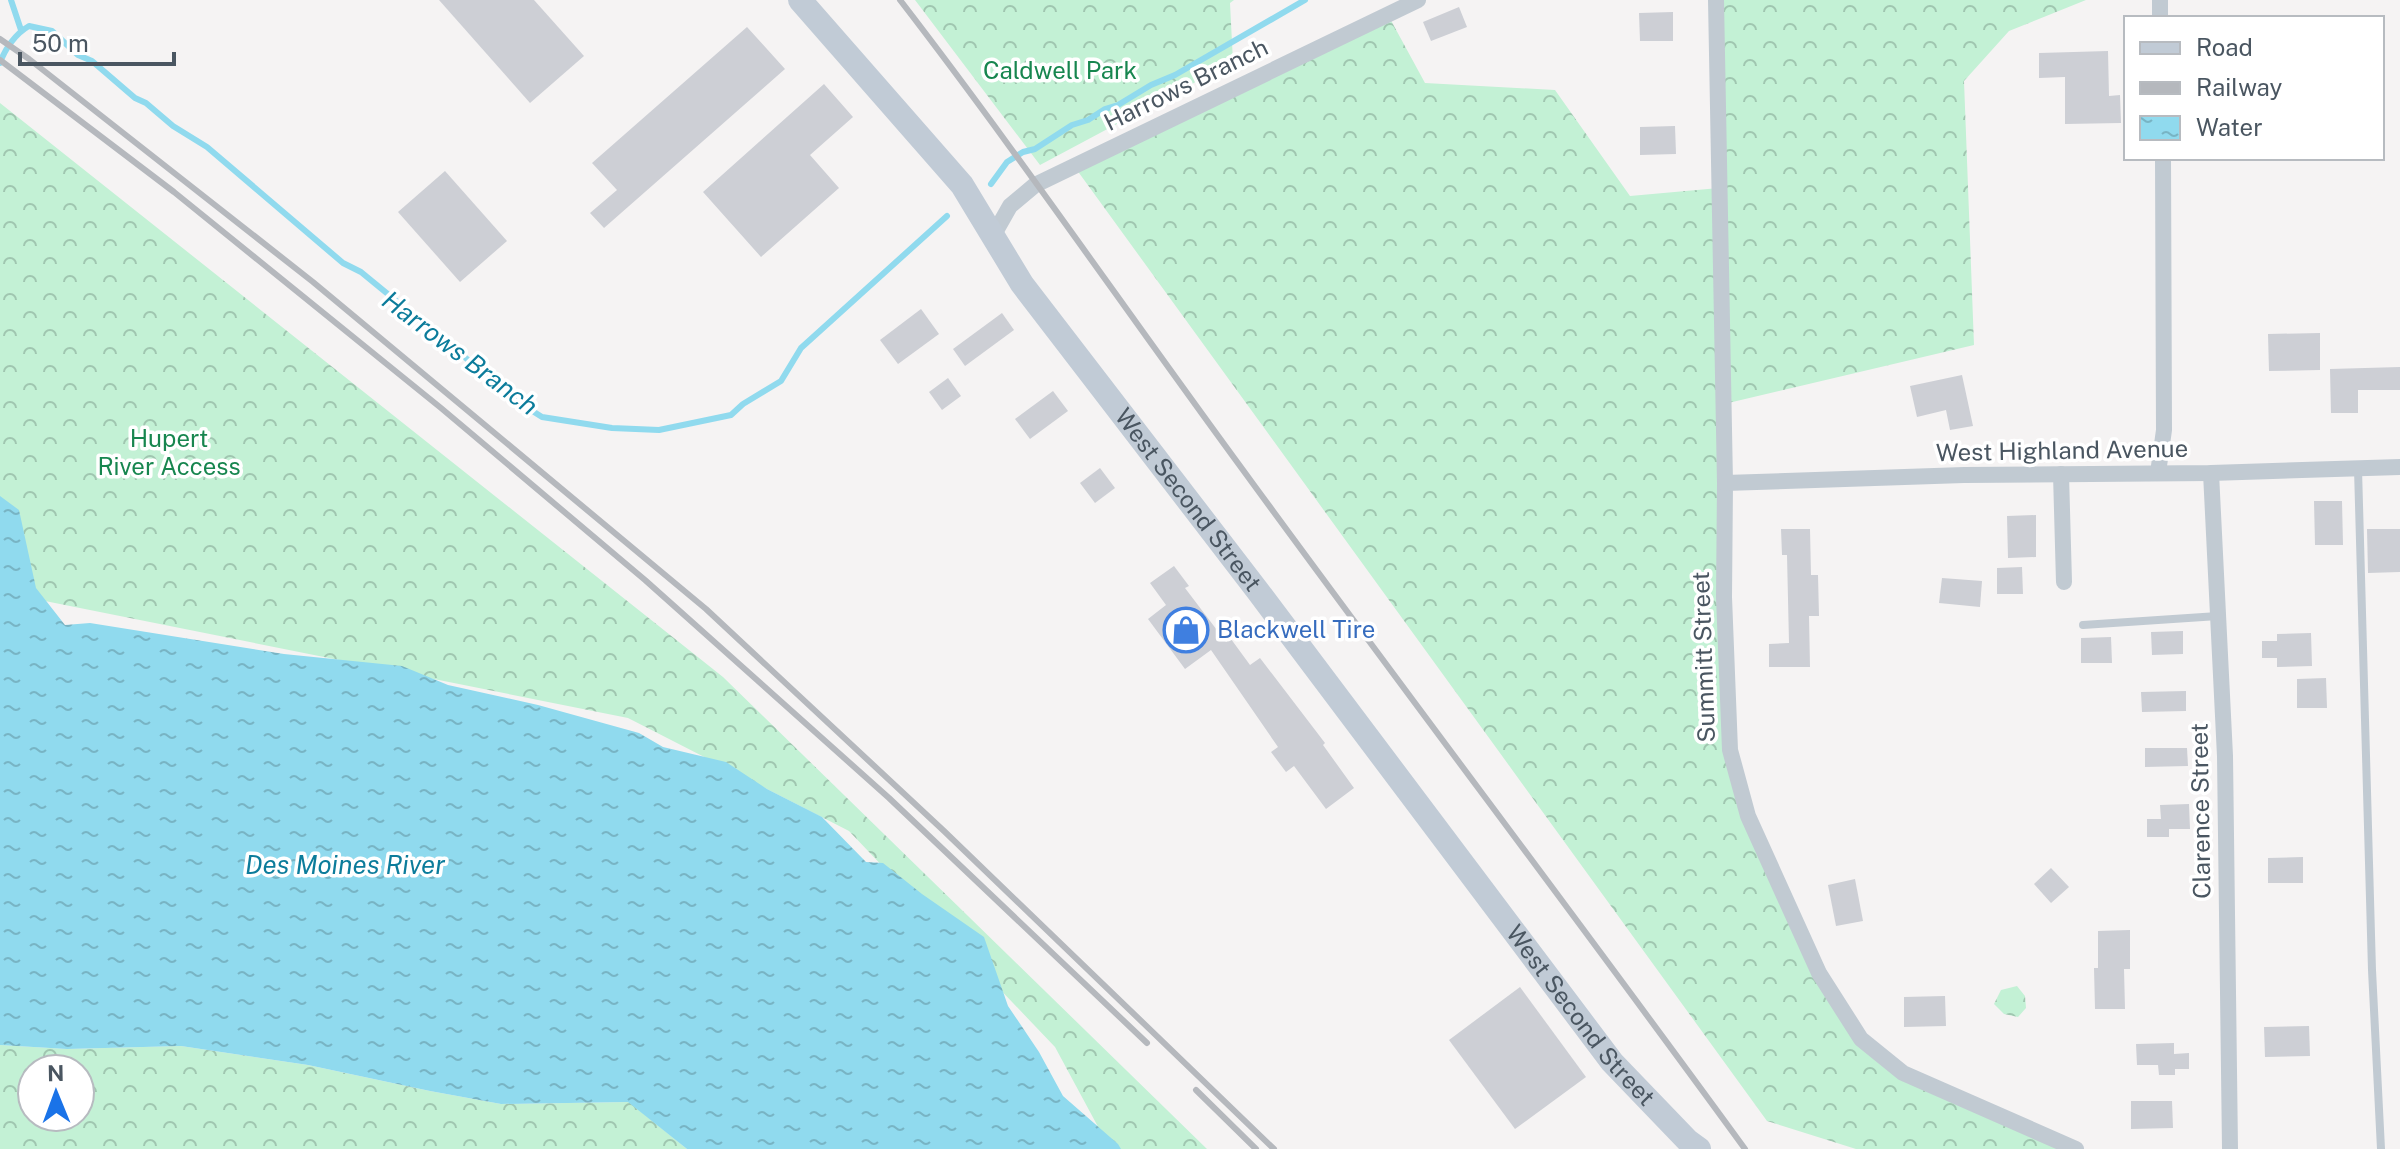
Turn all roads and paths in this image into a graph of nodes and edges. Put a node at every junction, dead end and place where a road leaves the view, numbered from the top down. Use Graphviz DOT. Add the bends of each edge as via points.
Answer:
graph roads {
  1 [pos="800,0"];
  2 [pos="1418,0"];
  3 [pos="1716,0"];
  4 [pos="2163,160"];
  5 [pos="993,236"];
  6 [pos="2400,467"];
  7 [pos="2358,469"];
  8 [pos="2158,473"];
  9 [pos="2211,473"];
  10 [pos="2061,474"];
  11 [pos="1725,483"];
  12 [pos="2064,582"];
  13 [pos="2218,616"];
  14 [pos="2083,625"];
  15 [pos="1699,1149"];
  16 [pos="2076,1149"];
  17 [pos="2230,1149"];
  18 [pos="2381,1149"];
  1 -- 5 [label="main road, West Second Street" via="962,185"];
  2 -- 5 [label="street, Harrows Branch" via="1035,185 1010,206"];
  3 -- 11 [label="street, Summitt Street"];
  4 -- 8 [label="street" via="2164,430"];
  5 -- 15 [label="main road, West Second Street" via="1022,284 1612,1062"];
  6 -- 7 [label="street, West Highland Avenue"];
  7 -- 9 [label="street, West Highland Avenue"];
  7 -- 18 [label="lane"];
  8 -- 9 [label="street, West Highland Avenue"];
  8 -- 10 [label="street, West Highland Avenue"];
  9 -- 13 [label="street, Clarence Street"];
  10 -- 11 [label="street, West Highland Avenue"];
  10 -- 12 [label="street"];
  11 -- 16 [label="street, Summitt Street" via="1730,750 1748,816 1819,973 1861,1039 1903,1073"];
  13 -- 14 [label="lane"];
  13 -- 17 [label="street, Clarence Street"];
}
